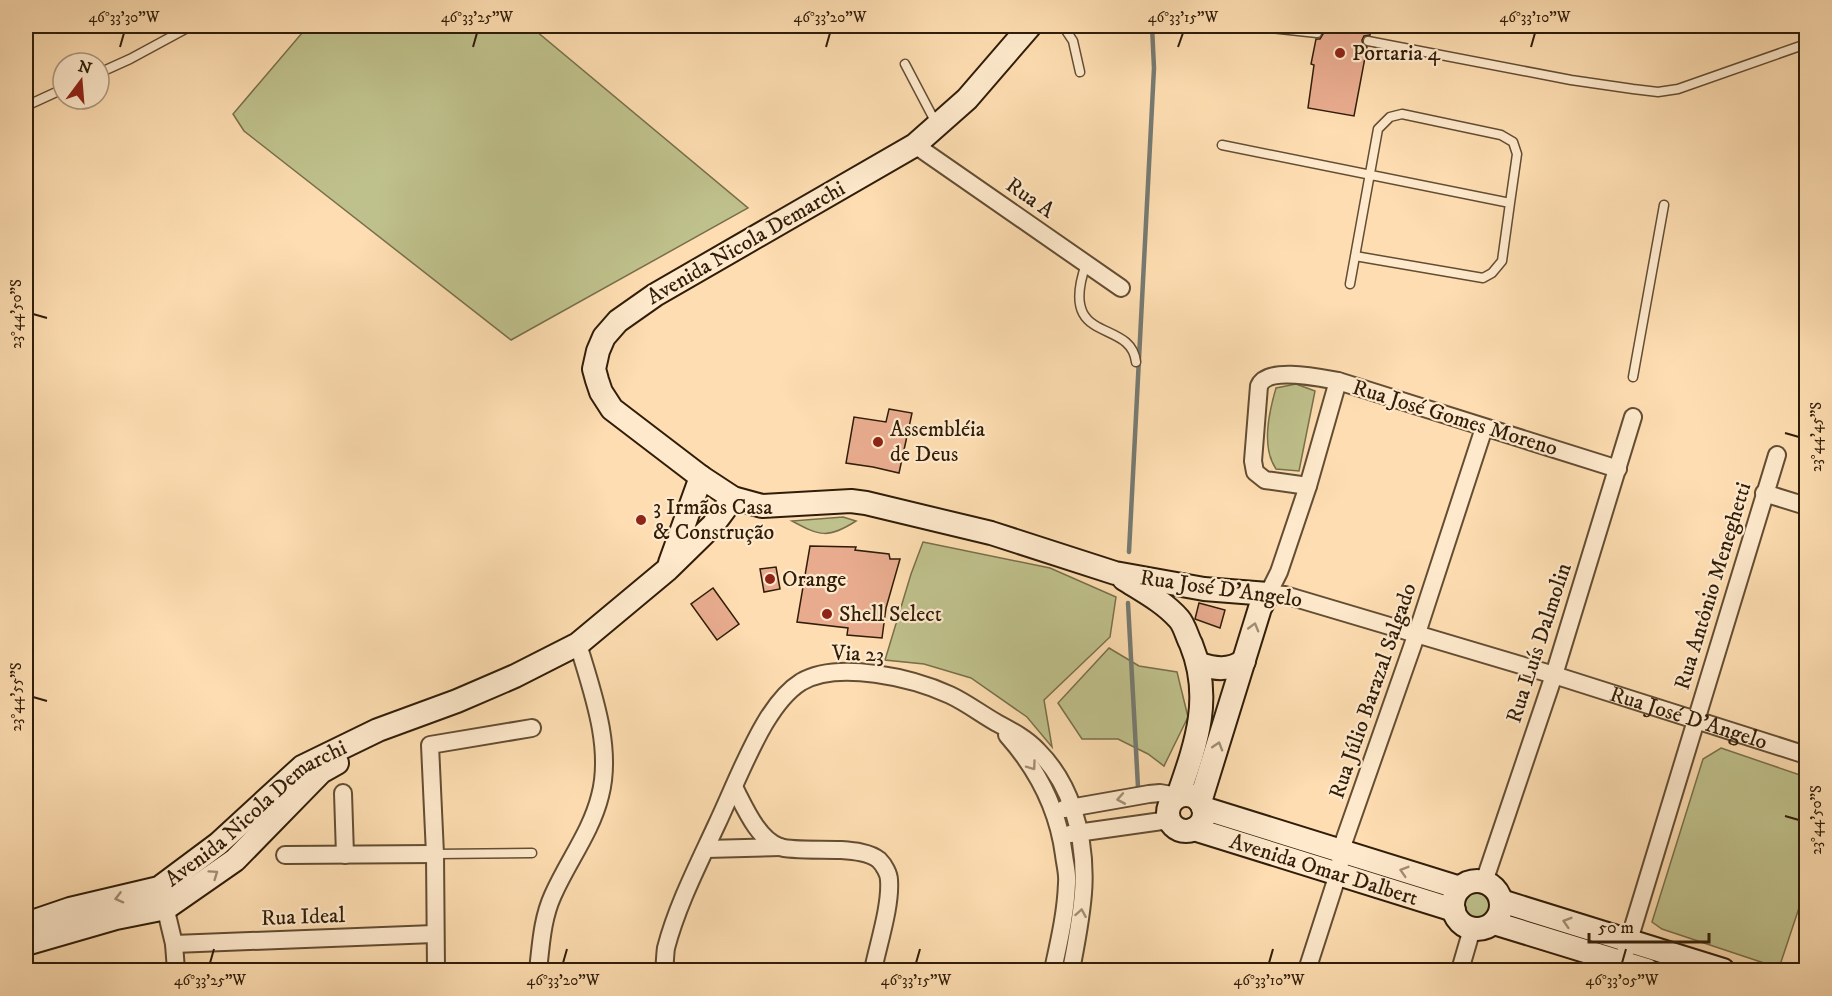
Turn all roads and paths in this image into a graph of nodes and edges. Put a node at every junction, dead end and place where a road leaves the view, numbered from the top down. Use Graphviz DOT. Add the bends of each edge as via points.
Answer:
graph roads {
  1 [pos="191,26"];
  2 [pos="1030,26"];
  3 [pos="1063,26"];
  4 [pos="1253,26"];
  5 [pos="1279,27"];
  6 [pos="1317,33"];
  7 [pos="1368,41"];
  8 [pos="1806,44"];
  9 [pos="905,64"];
  10 [pos="111,68"];
  11 [pos="1080,72"];
  12 [pos="51,95"];
  13 [pos="26,106"];
  14 [pos="937,125"];
  15 [pos="915,145"];
  16 [pos="1222,145"];
  17 [pos="1370,175"];
  18 [pos="1510,203"];
  19 [pos="1664,205"];
  20 [pos="1355,256"];
  21 [pos="1086,264"];
  22 [pos="1350,284"];
  23 [pos="1121,288"];
  24 [pos="1136,362"];
  25 [pos="1633,377"];
  26 [pos="1338,381"];
  27 [pos="1633,417"];
  28 [pos="1484,428"];
  29 [pos="1777,455"];
  30 [pos="1618,469"];
  31 [pos="701,477"];
  32 [pos="1308,486"];
  33 [pos="1764,493"];
  34 [pos="733,498"];
  35 [pos="1806,506"];
  36 [pos="668,569"];
  37 [pos="1115,573"];
  38 [pos="1204,589"];
  39 [pos="1268,594"];
  40 [pos="1181,621"];
  41 [pos="1417,633"];
  42 [pos="578,644"];
  43 [pos="1244,662"];
  44 [pos="1199,664"];
  45 [pos="1554,675"];
  46 [pos="994,721"];
  47 [pos="1696,721"];
  48 [pos="532,728"];
  49 [pos="1806,755"];
  50 [pos="734,787"];
  51 [pos="343,793"];
  52 [pos="1178,796"];
  53 [pos="1202,805"];
  54 [pos="1073,808"];
  55 [pos="1054,811"];
  56 [pos="1169,820"];
  57 [pos="1194,829"];
  58 [pos="1079,832"];
  59 [pos="1060,836"];
  60 [pos="780,847"];
  61 [pos="706,849"];
  62 [pos="1343,851"];
  63 [pos="532,853"];
  64 [pos="435,854"];
  65 [pos="285,855"];
  66 [pos="345,855"];
  67 [pos="1338,874"];
  68 [pos="1484,882"];
  69 [pos="1460,888"];
  70 [pos="163,898"];
  71 [pos="1501,901"];
  72 [pos="1454,910"];
  73 [pos="1494,922"];
  74 [pos="26,924"];
  75 [pos="1472,929"];
  76 [pos="434,934"];
  77 [pos="1628,941"];
  78 [pos="26,944"];
  79 [pos="174,944"];
  80 [pos="1620,967"];
  81 [pos="176,970"];
  82 [pos="435,970"];
  83 [pos="538,970"];
  84 [pos="664,970"];
  85 [pos="873,970"];
  86 [pos="1053,970"];
  87 [pos="1071,970"];
  88 [pos="1307,970"];
  89 [pos="1460,970"];
  90 [pos="1647,970"];
  91 [pos="1723,970"];
  1 -- 10 [label="lane"];
  2 -- 14 [label="street, Avenida Nicola Demarchi" via="967,99"];
  3 -- 11 [label="lane" via="1070,35"];
  4 -- 5 [label="lane"];
  5 -- 6 [label="lane"];
  7 -- 8 [label="lane" via="1571,80 1658,92 1678,89"];
  9 -- 14 [label="lane"];
  12 -- 13 [label="lane"];
  14 -- 15 [label="street, Avenida Nicola Demarchi"];
  15 -- 21 [label="street, Rua A"];
  15 -- 31 [label="street, Avenida Nicola Demarchi" via="655,295 618,321 603,337 594,369 601,392 612,409"];
  16 -- 17 [label="lane"];
  17 -- 18 [label="lane"];
  17 -- 18 [label="lane" via="1378,129 1390,117 1402,114 1501,135 1513,142 1518,154"];
  17 -- 20 [label="lane"];
  18 -- 20 [label="lane" via="1502,261 1483,278"];
  19 -- 25 [label="lane"];
  20 -- 22 [label="lane"];
  21 -- 23 [label="street, Rua A"];
  21 -- 24 [label="lane" via="1079,285 1083,314 1095,327 1127,342 1135,352"];
  26 -- 28 [label="street, Rua José Gomes Moreno"];
  26 -- 32 [label="street, Rua José Gomes Moreno"];
  26 -- 32 [label="street" via="1304,375 1269,376 1259,386 1255,472 1265,480"];
  27 -- 30 [label="street, Rua Luís Dalmolin"];
  28 -- 30 [label="street, Rua José Gomes Moreno"];
  28 -- 41 [label="street, Rua Júlio Barazal Salgado"];
  29 -- 33 [label="street, Rua Antônio Meneghetti"];
  30 -- 45 [label="street, Rua Luís Dalmolin"];
  31 -- 34 [label="street, Avenida Nicola Demarchi"];
  31 -- 36 [label="street"];
  32 -- 39 [label="street, Rua José Gomes Moreno"];
  33 -- 35 [label="street"];
  33 -- 47 [label="street, Rua Antônio Meneghetti"];
  34 -- 36 [label="street, Avenida Nicola Demarchi" via="713,525"];
  34 -- 37 [label="street, Rua José D'Angelo" via="762,507 866,503 991,533"];
  36 -- 42 [label="street, Avenida Nicola Demarchi"];
  37 -- 38 [label="street, Rua José D'Angelo"];
  37 -- 40 [label="street"];
  38 -- 39 [label="street, Rua José D'Angelo"];
  38 -- 40 [label="street"];
  39 -- 41 [label="street, Rua José D'Angelo" via="1285,595"];
  43 -- 39 [label="street, Rua José Gomes Moreno, one-way"];
  40 -- 44 [label="street"];
  41 -- 45 [label="street, Rua José D'Angelo"];
  41 -- 62 [label="street, Rua Júlio Barazal Salgado"];
  42 -- 70 [label="street, Avenida Nicola Demarchi" via="506,680 415,717 321,772 235,860"];
  42 -- 83 [label="street" via="601,731 601,795 552,895 542,928"];
  43 -- 44 [label="street" via="1224,669"];
  53 -- 43 [label="street, Rua José Gomes Moreno, one-way"];
  44 -- 52 [label="street" via="1200,721 1195,749"];
  45 -- 47 [label="street, Rua José D'Angelo"];
  45 -- 68 [label="street, Rua Luís Dalmolin"];
  46 -- 50 [label="street, Via 23" via="949,694 904,679 844,672 816,675 785,694 765,724"];
  46 -- 54 [label="street, Via 23" via="1038,750 1058,776"];
  46 -- 55 [label="street, Via 23, one-way" via="1038,776"];
  47 -- 49 [label="street, Rua José D'Angelo"];
  47 -- 77 [label="street, Rua Antônio Meneghetti"];
  48 -- 64 [label="street" via="430,745"];
  50 -- 60 [label="street" via="751,820"];
  50 -- 61 [label="street, Via 23"];
  51 -- 66 [label="street"];
  52 -- 53 [label="street" via="1191,795"];
  52 -- 54 [label="street, one-way" via="1149,794"];
  52 -- 56 [label="street" via="1168,809"];
  53 -- 57 [label="street" via="1203,820"];
  53 -- 62 [label="street, Avenida Omar Dalbert"];
  54 -- 55 [label="street"];
  54 -- 58 [label="street, Via 23"];
  55 -- 59 [label="street, Via 23"];
  56 -- 57 [label="street" via="1183,831"];
  56 -- 58 [label="street"];
  57 -- 67 [label="street, Avenida Omar Dalbert"];
  58 -- 59 [label="street"];
  87 -- 58 [label="street, Via 23, one-way" via="1085,887"];
  59 -- 86 [label="street, Via 23" via="1068,881"];
  60 -- 61 [label="street"];
  60 -- 85 [label="street" via="852,850 879,860 886,869 886,909"];
  61 -- 84 [label="street, Via 23" via="666,949"];
  62 -- 67 [label="street, Rua Júlio Barazal Salgado"];
  69 -- 62 [label="street, Avenida Omar Dalbert, one-way"];
  63 -- 64 [label="lane"];
  64 -- 66 [label="street"];
  64 -- 76 [label="street"];
  65 -- 66 [label="street"];
  67 -- 72 [label="street, Avenida Omar Dalbert"];
  67 -- 88 [label="street, Rua Júlio Barazal Salgado"];
  68 -- 69 [label="street"];
  68 -- 71 [label="street" via="1495,889"];
  69 -- 72 [label="street" via="1454,898"];
  70 -- 74 [label="street, Avenida Nicola Demarchi, one-way" via="70,909"];
  70 -- 78 [label="street, Avenida Nicola Demarchi" via="116,918"];
  70 -- 79 [label="street"];
  71 -- 73 [label="street"];
  77 -- 71 [label="street, one-way"];
  72 -- 75 [label="street" via="1460,922"];
  73 -- 75 [label="street"];
  73 -- 80 [label="street"];
  75 -- 89 [label="street"];
  76 -- 79 [label="street, Rua Ideal"];
  76 -- 82 [label="street"];
  77 -- 80 [label="street, Rua Antônio Meneghetti"];
  77 -- 91 [label="street"];
  79 -- 81 [label="street"];
  80 -- 90 [label="street"];
}
